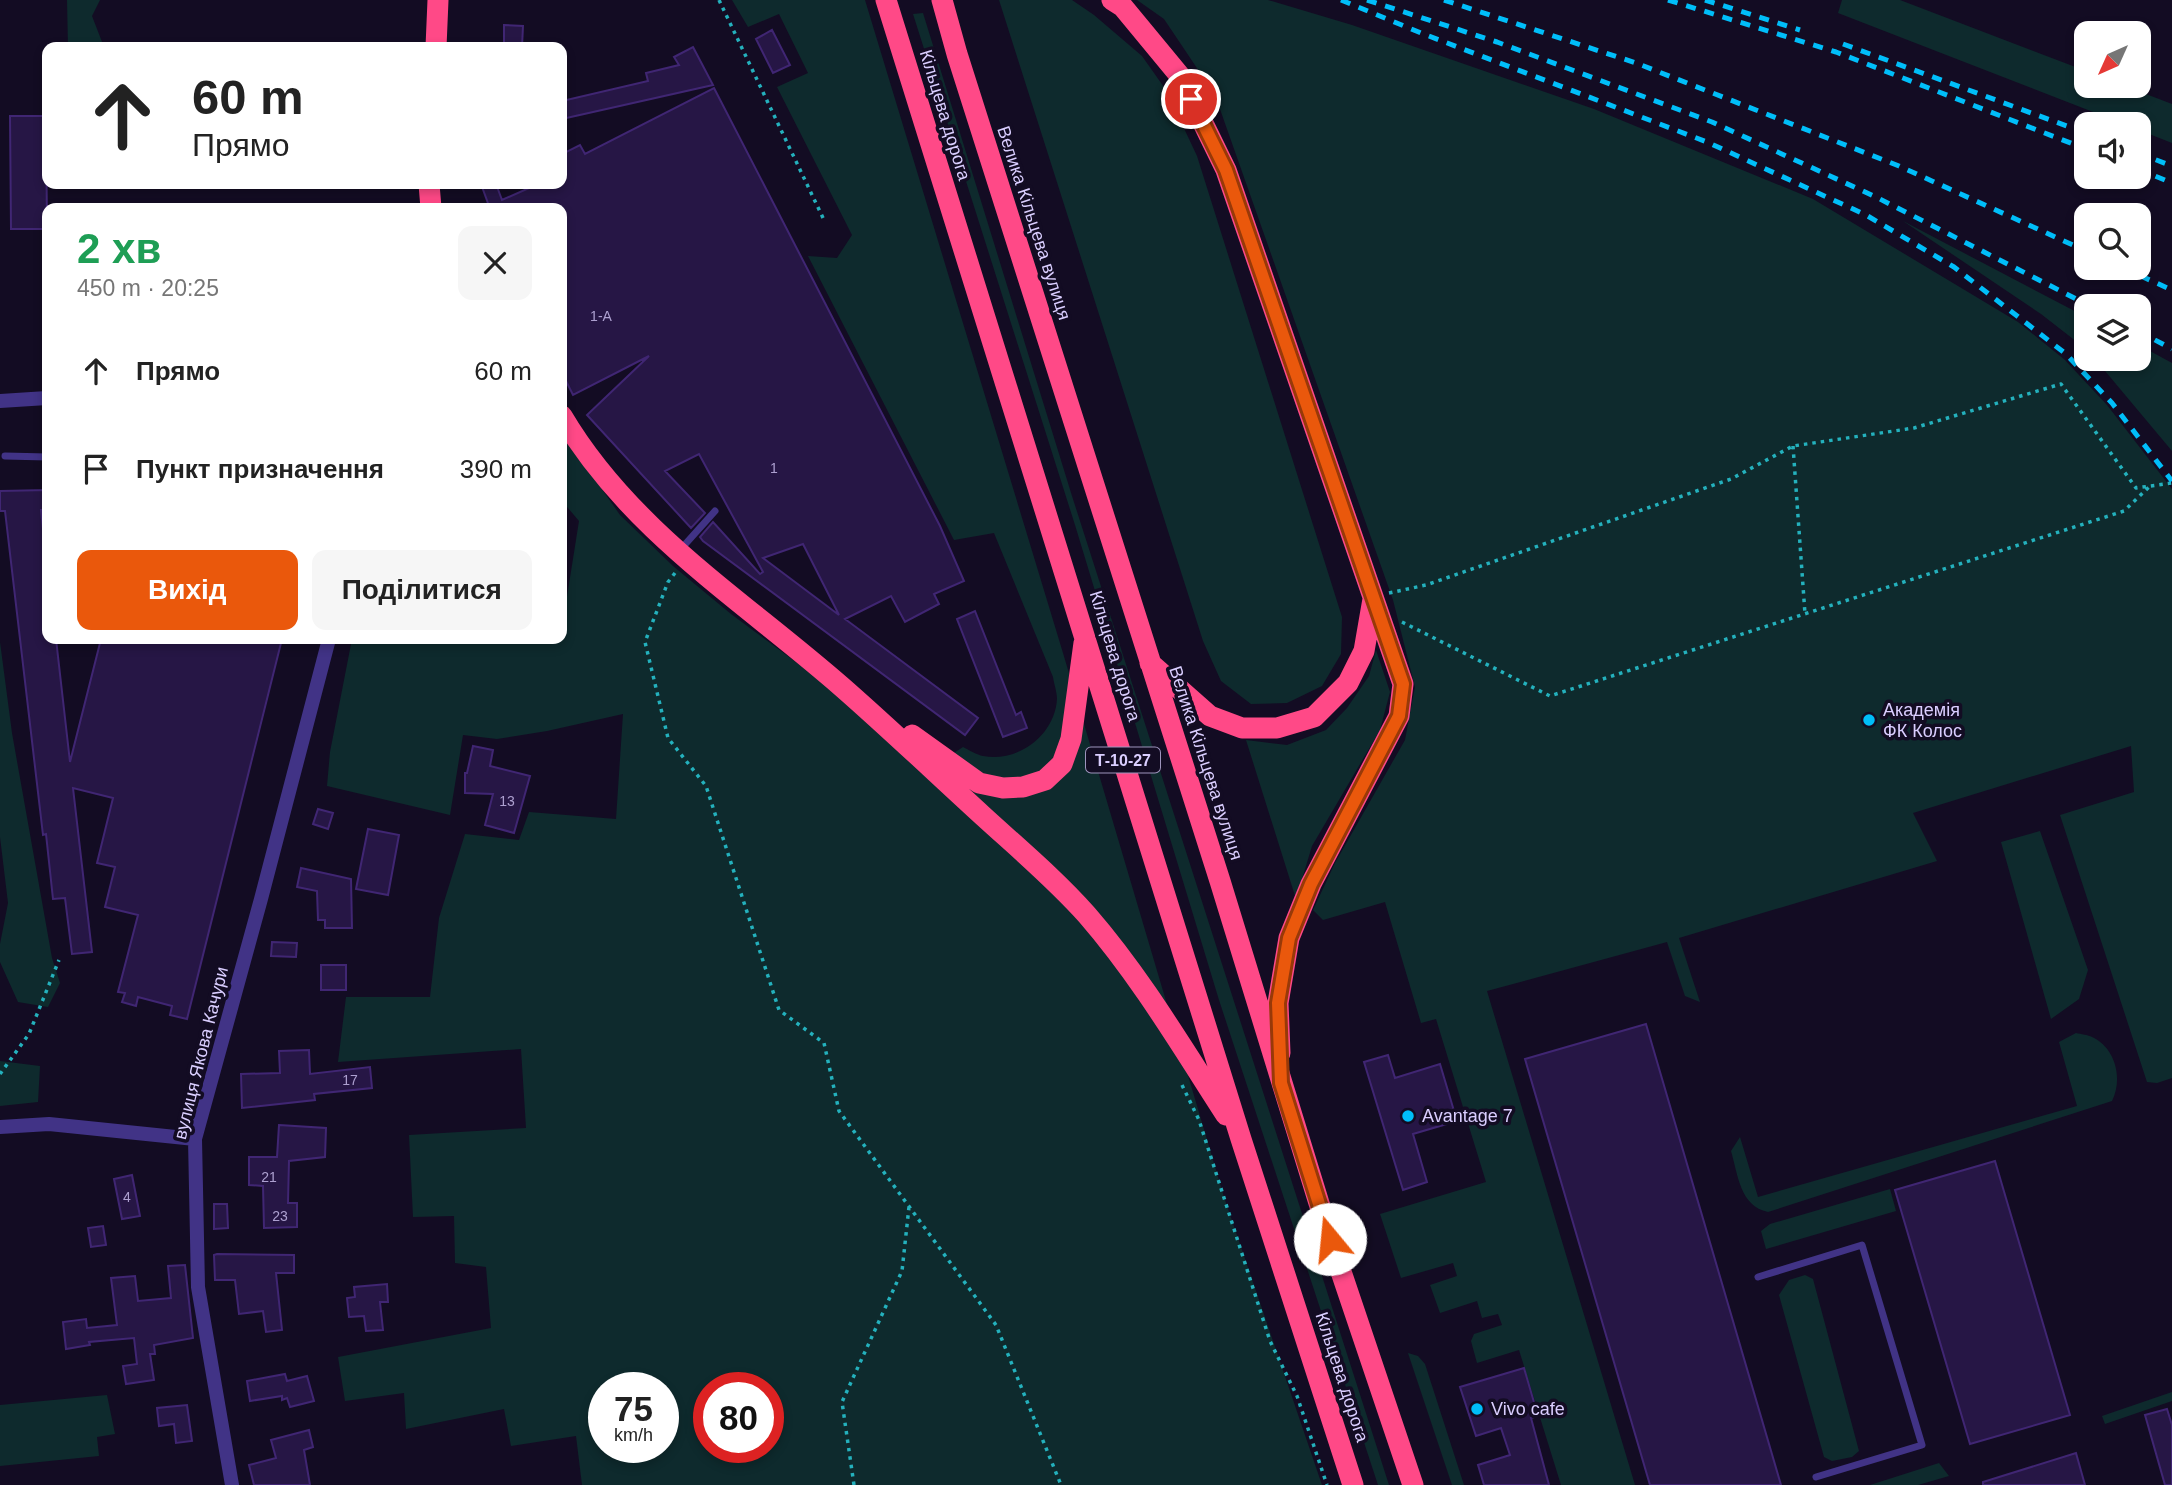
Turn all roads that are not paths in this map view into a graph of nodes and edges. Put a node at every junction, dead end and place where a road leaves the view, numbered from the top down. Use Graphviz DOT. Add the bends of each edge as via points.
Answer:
graph roads {
  1 [pos="438,0"];
  2 [pos="886,0"];
  3 [pos="942,0"];
  4 [pos="1112,0"];
  5 [pos="436,42"];
  6 [pos="957,54"];
  7 [pos="42,398"];
  8 [pos="0,401"];
  9 [pos="567,425"];
  10 [pos="5,456"];
  11 [pos="42,457"];
  12 [pos="715,511"];
  13 [pos="682,556"];
  14 [pos="1376,604"];
  15 [pos="1085,637"];
  16 [pos="328,644"];
  17 [pos="1149,662"];
  18 [pos="841,686"];
  19 [pos="1281,1083"];
  20 [pos="0,1127"];
  21 [pos="195,1139"];
  22 [pos="1241,1139"];
  23 [pos="1758,1277"];
  24 [pos="1816,1477"];
  25 [pos="232,1485"];
  26 [pos="1353,1485"];
  27 [pos="1413,1485"];
  1 -- 5 [label="highway"];
  2 -- 15 [label="highway, Кільцева дорога / Т-10-27"];
  3 -- 6 [label="highway, Кільцева дорога / Т-10-27"];
  4 -- 14 [label="highway" via="1123,7 1180,76 1226,170"];
  6 -- 17 [label="highway, Велика Кільцева вулиця / Т-10-27"];
  7 -- 8 [label="street"];
  9 -- 13 [label="highway" via="626,502"];
  10 -- 11 [label="lane"];
  12 -- 13 [label="lane"];
  13 -- 18 [label="highway"];
  14 -- 17 [label="highway" via="1364,651 1348,683 1314,716 1278,729 1241,729 1210,716"];
  14 -- 19 [label="highway" via="1403,684 1399,716 1311,884 1289,938 1278,1003"];
  15 -- 18 [label="highway" via="1071,739 1062,764 1045,780 1023,787 979,783"];
  15 -- 22 [label="highway, Кільцева дорога / Т-10-27"];
  16 -- 21 [label="street, вулиця Якова Качури"];
  17 -- 19 [label="highway, Велика Кільцева вулиця / Т-10-27"];
  18 -- 22 [label="highway" via="1087,915 1162,1015"];
  19 -- 27 [label="highway, Велика Кільцева вулиця / Т-10-27"];
  20 -- 21 [label="street" via="49,1124"];
  21 -- 25 [label="street, вулиця Якова Качури" via="198,1291"];
  22 -- 26 [label="highway, Кільцева дорога / Т-10-27"];
  23 -- 24 [label="lane" via="1862,1245 1922,1445"];
}
